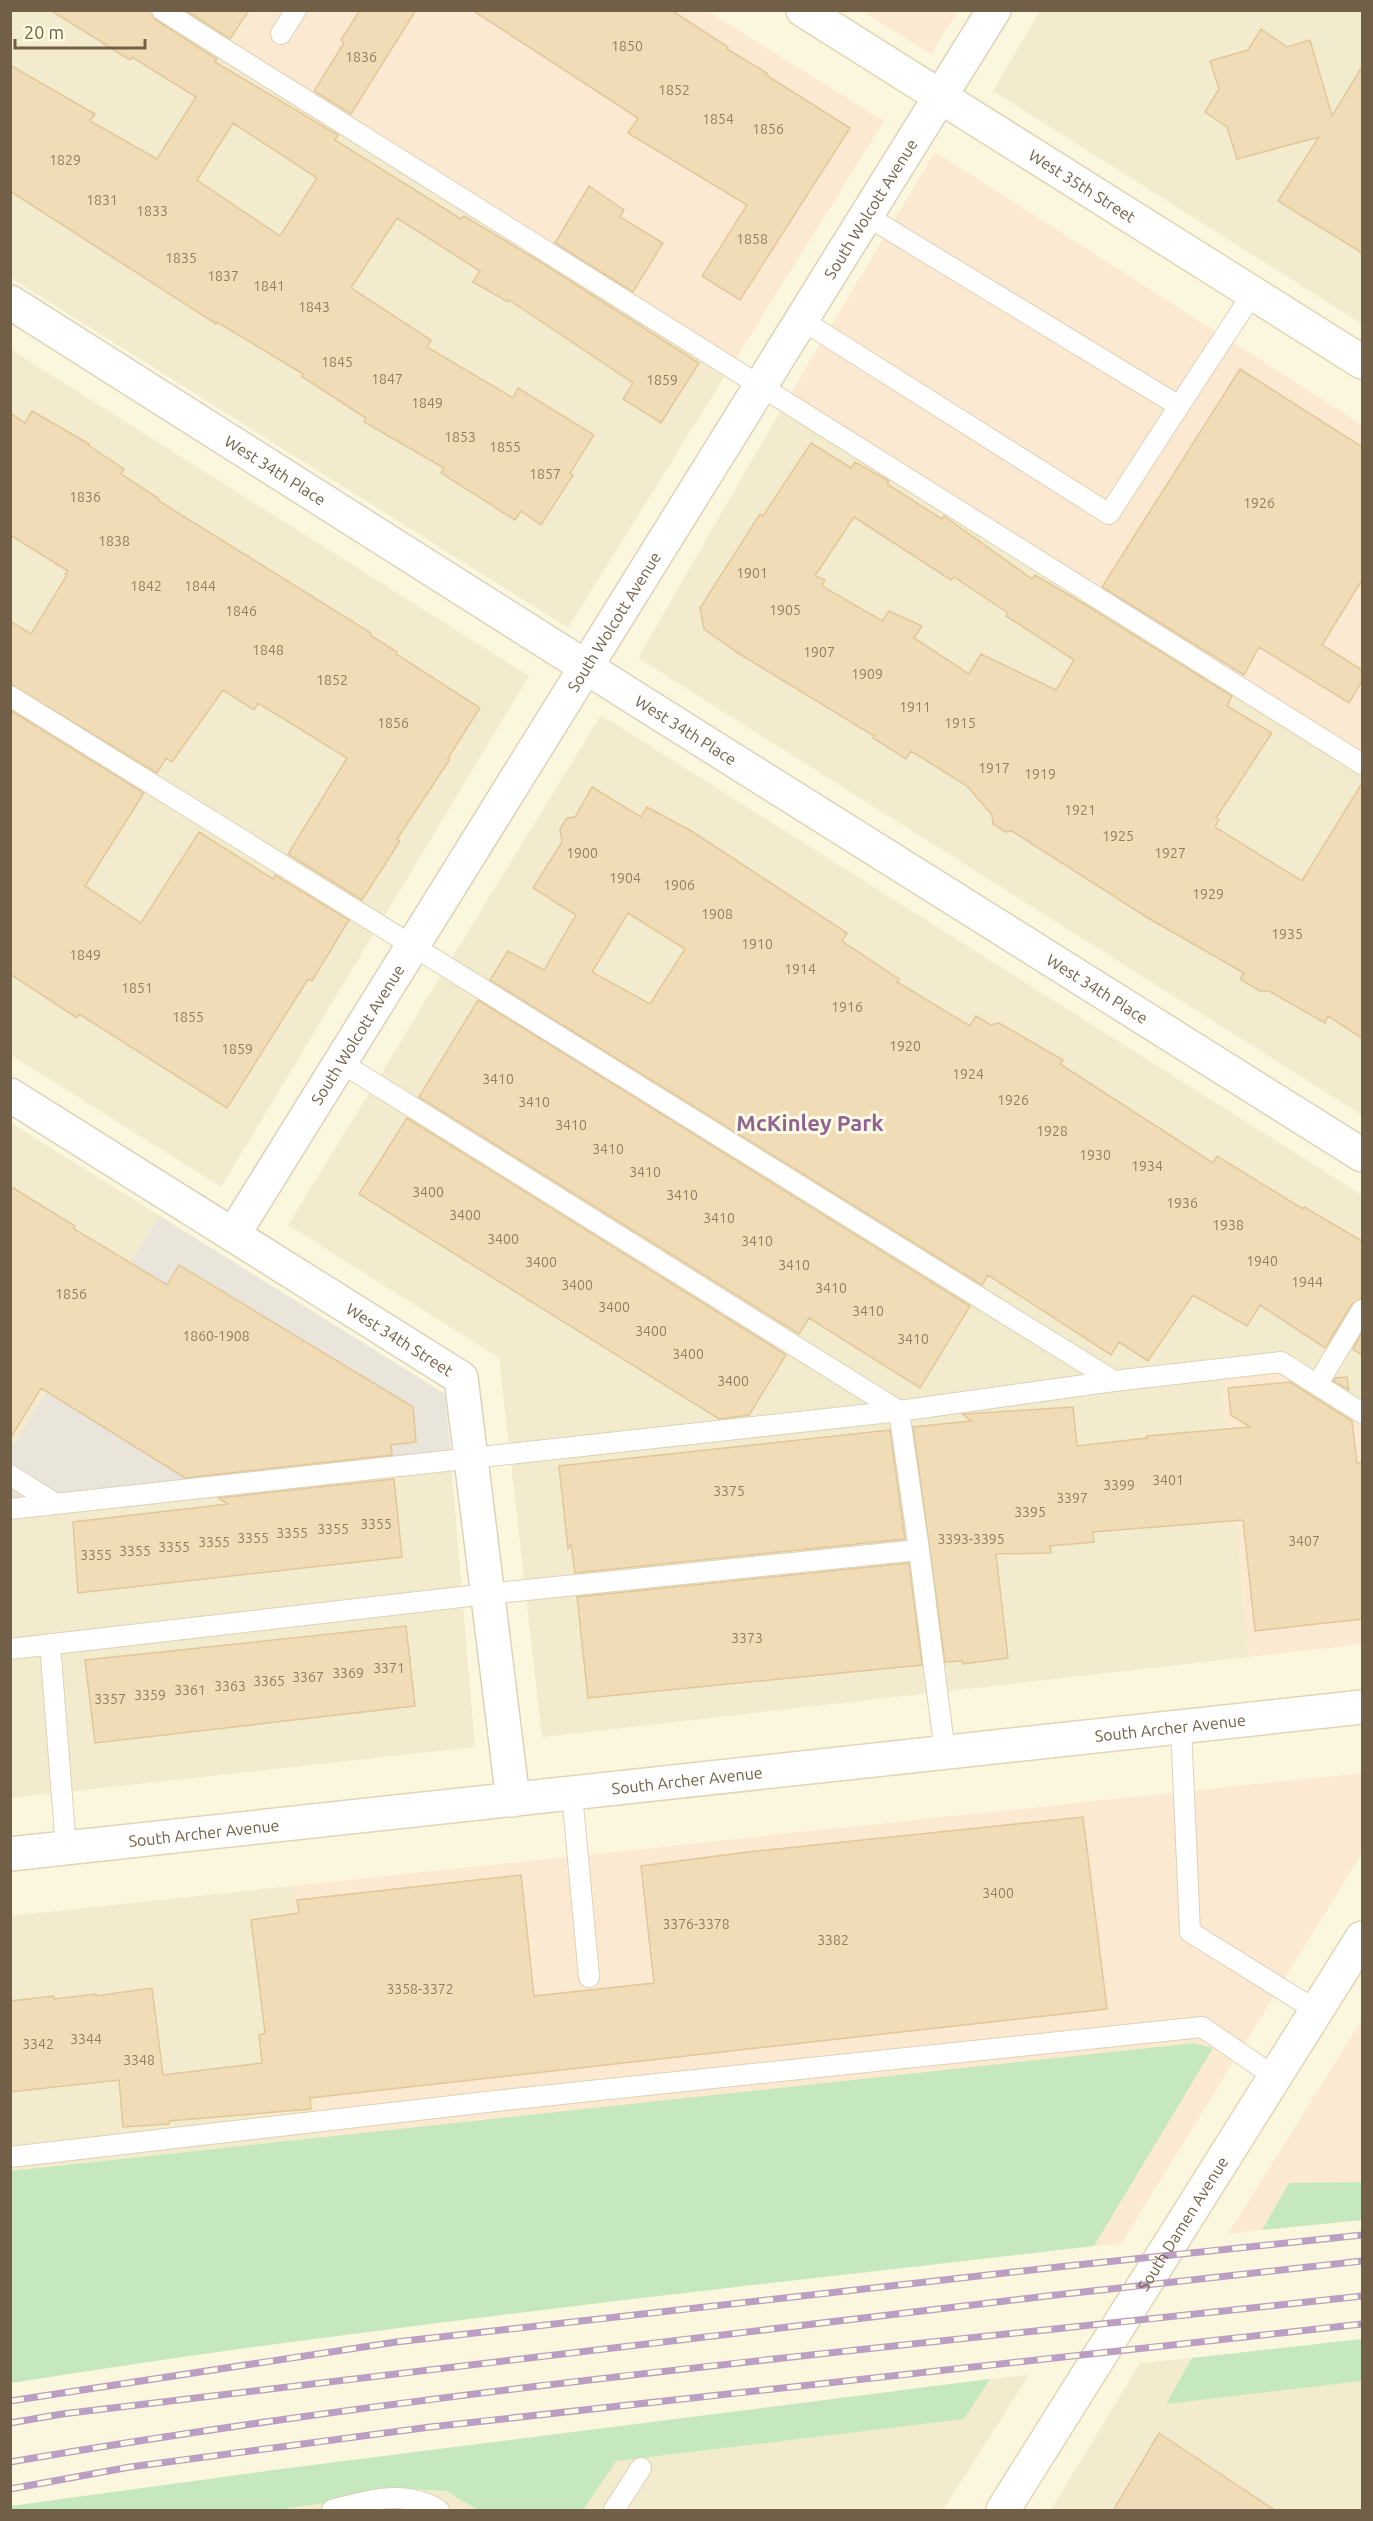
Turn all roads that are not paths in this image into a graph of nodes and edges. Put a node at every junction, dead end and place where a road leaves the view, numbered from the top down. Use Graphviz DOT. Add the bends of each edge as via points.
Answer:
graph roads {
  1 [pos="162,10"];
  2 [pos="296,10"];
  3 [pos="803,10"];
  4 [pos="994,10"];
  5 [pos="281,34"];
  6 [pos="941,97"];
  7 [pos="867,216"];
  8 [pos="1253,293"];
  9 [pos="10,302"];
  10 [pos="802,320"];
  11 [pos="1362,362"];
  12 [pos="761,386"];
  13 [pos="1179,406"];
  14 [pos="586,667"];
  15 [pos="10,696"];
  16 [pos="1362,764"];
  17 [pos="412,945"];
  18 [pos="340,1062"];
  19 [pos="10,1095"];
  20 [pos="1362,1155"];
  21 [pos="233,1235"];
  22 [pos="1362,1310"];
  23 [pos="1114,1381"];
  24 [pos="1317,1385"];
  25 [pos="899,1411"];
  26 [pos="1362,1413"];
  27 [pos="471,1458"];
  28 [pos="10,1475"];
  29 [pos="56,1504"];
  30 [pos="10,1509"];
  31 [pos="920,1550"];
  32 [pos="488,1594"];
  33 [pos="50,1644"];
  34 [pos="10,1648"];
  35 [pos="1362,1707"];
  36 [pos="1181,1727"];
  37 [pos="945,1754"];
  38 [pos="572,1794"];
  39 [pos="513,1800"];
  40 [pos="11,1848"];
  41 [pos="66,1848"];
  42 [pos="1362,1938"];
  43 [pos="588,1977"];
  44 [pos="1317,2012"];
  45 [pos="1275,2077"];
  46 [pos="10,2157"];
  47 [pos="641,2468"];
  48 [pos="332,2511"];
  49 [pos="439,2511"];
  50 [pos="614,2511"];
  51 [pos="1003,2511"];
  1 -- 12 [label="lane"];
  2 -- 5 [label="lane"];
  3 -- 6 [label="street, West 35th Street"];
  4 -- 6 [label="street, South Wolcott Avenue"];
  6 -- 7 [label="street, South Wolcott Avenue"];
  6 -- 8 [label="street, West 35th Street"];
  7 -- 10 [label="street, South Wolcott Avenue"];
  7 -- 13 [label="lane"];
  8 -- 11 [label="street, West 35th Street"];
  8 -- 13 [label="lane"];
  9 -- 14 [label="street, West 34th Place"];
  10 -- 12 [label="street, South Wolcott Avenue"];
  10 -- 13 [label="lane" via="1109,514"];
  12 -- 14 [label="street, South Wolcott Avenue"];
  12 -- 16 [label="lane"];
  14 -- 17 [label="street, South Wolcott Avenue"];
  14 -- 20 [label="street, West 34th Place"];
  15 -- 17 [label="lane"];
  17 -- 18 [label="street, South Wolcott Avenue"];
  17 -- 23 [label="lane"];
  18 -- 21 [label="street, South Wolcott Avenue"];
  18 -- 25 [label="lane"];
  19 -- 21 [label="street, West 34th Street"];
  21 -- 27 [label="street, West 34th Street" via="461,1378"];
  22 -- 24 [label="lane"];
  23 -- 24 [label="lane" via="1281,1362"];
  23 -- 25 [label="lane"];
  24 -- 26 [label="lane"];
  25 -- 27 [label="lane"];
  25 -- 31 [label="lane"];
  27 -- 29 [label="lane"];
  27 -- 32 [label="street, West 34th Street"];
  28 -- 29 [label="lane"];
  29 -- 30 [label="lane"];
  31 -- 32 [label="lane"];
  31 -- 37 [label="lane"];
  32 -- 33 [label="lane"];
  32 -- 39 [label="street, West 34th Street"];
  33 -- 34 [label="lane"];
  33 -- 41 [label="lane"];
  35 -- 36 [label="street, South Archer Avenue"];
  36 -- 37 [label="street, South Archer Avenue"];
  36 -- 44 [label="lane" via="1190,1932"];
  37 -- 38 [label="street, South Archer Avenue"];
  38 -- 39 [label="street, South Archer Avenue"];
  38 -- 43 [label="lane"];
  39 -- 41 [label="street, South Archer Avenue"];
  40 -- 41 [label="street, South Archer Avenue"];
  42 -- 44 [label="street, South Damen Avenue"];
  44 -- 45 [label="street, South Damen Avenue"];
  45 -- 46 [label="lane" via="1203,2027 504,2100"];
  45 -- 51 [label="street, South Damen Avenue"];
  47 -- 50 [label="lane"];
  48 -- 49 [label="lane" via="376,2498 423,2501"];
}
